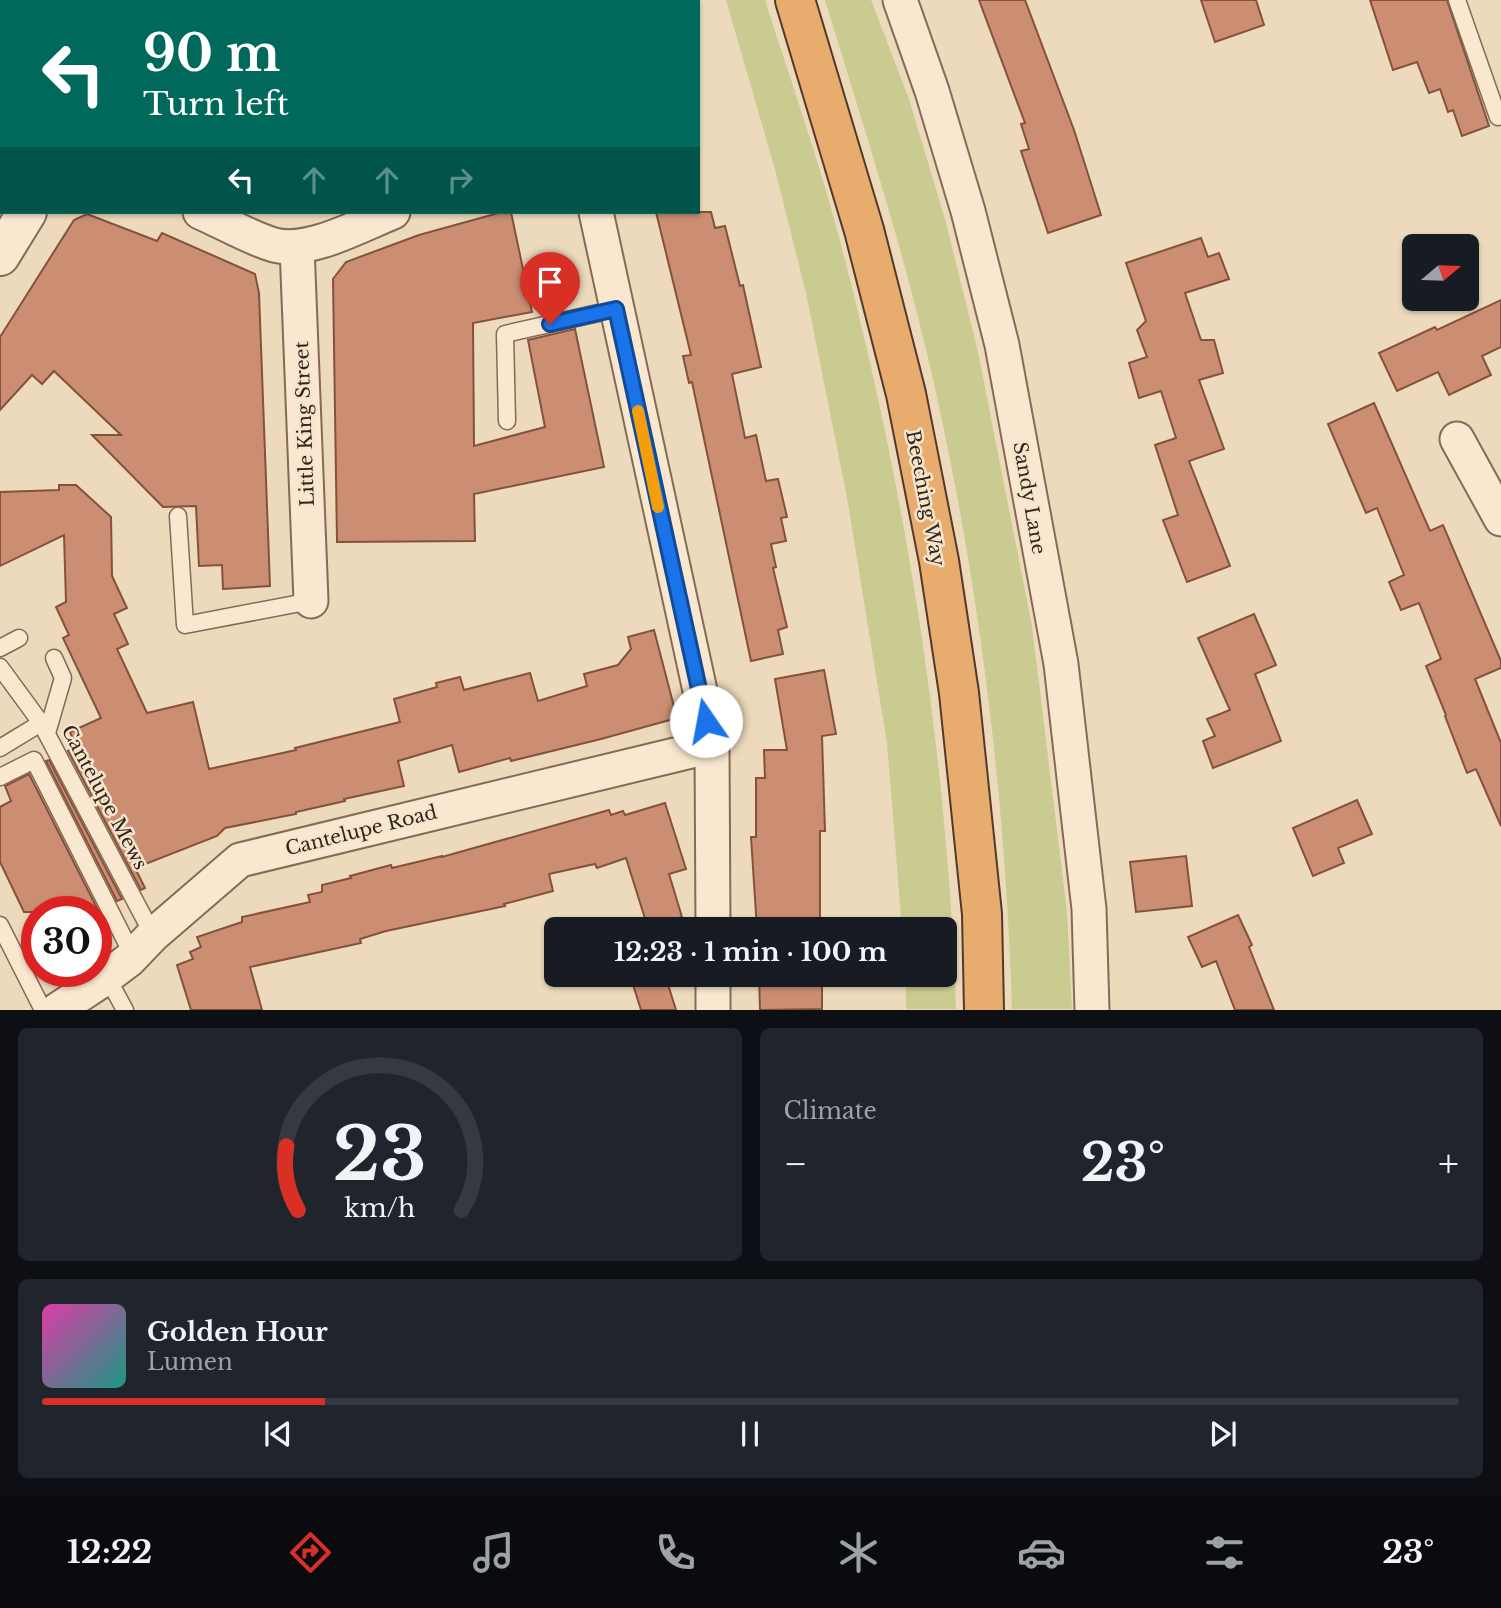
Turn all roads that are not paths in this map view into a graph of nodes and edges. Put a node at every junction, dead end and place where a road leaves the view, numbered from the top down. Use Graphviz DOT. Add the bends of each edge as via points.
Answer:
graph roads {
  1 [pos="794,0"];
  2 [pos="900,0"];
  3 [pos="1457,0"];
  4 [pos="1498,117"];
  5 [pos="26,214"];
  6 [pos="204,214"];
  7 [pos="388,214"];
  8 [pos="596,214"];
  9 [pos="297,247"];
  10 [pos="0,256"];
  11 [pos="616,309"];
  12 [pos="507,421"];
  13 [pos="1457,439"];
  14 [pos="178,516"];
  15 [pos="1501,519"];
  16 [pos="311,601"];
  17 [pos="19,638"];
  18 [pos="0,648"];
  19 [pos="54,658"];
  20 [pos="0,667"];
  21 [pos="44,728"];
  22 [pos="712,746"];
  23 [pos="0,748"];
  24 [pos="0,777"];
  25 [pos="713,917"];
  26 [pos="0,925"];
  27 [pos="143,945"];
  28 [pos="112,973"];
  29 [pos="112,986"];
  30 [pos="92,987"];
  31 [pos="713,987"];
  32 [pos="43,1010"];
  33 [pos="57,1010"];
  34 [pos="125,1010"];
  35 [pos="713,1010"];
  36 [pos="984,1010"];
  37 [pos="1092,1010"];
  1 -- 36 [label="highway, Beeching Way" via="903,382 939,561 959,693 982,914"];
  2 -- 37 [label="street, Sandy Lane" via="968,211 1002,345 1061,664 1089,909"];
  3 -- 4 [label="lane"];
  5 -- 10 [label="street"];
  6 -- 9 [label="street" via="274,245"];
  7 -- 9 [label="street"];
  8 -- 11 [label="street"];
  9 -- 16 [label="street, Little King Street"];
  11 -- 12 [label="lane" via="505,334"];
  11 -- 22 [label="street"];
  13 -- 15 [label="street"];
  14 -- 16 [label="lane" via="185,625"];
  17 -- 18 [label="lane"];
  19 -- 21 [label="lane" via="63,678"];
  20 -- 21 [label="lane"];
  21 -- 23 [label="lane, Cantelupe Mews"];
  21 -- 27 [label="lane, Cantelupe Mews"];
  22 -- 25 [label="street"];
  22 -- 27 [label="street, Cantelupe Road" via="240,860"];
  24 -- 27 [label="lane" via="34,760"];
  26 -- 32 [label="lane"];
  27 -- 28 [label="street, Cantelupe Road"];
  29 -- 34 [label="lane"];
  30 -- 33 [label="street, Cantelupe Road"];
  31 -- 35 [label="street"];
}
